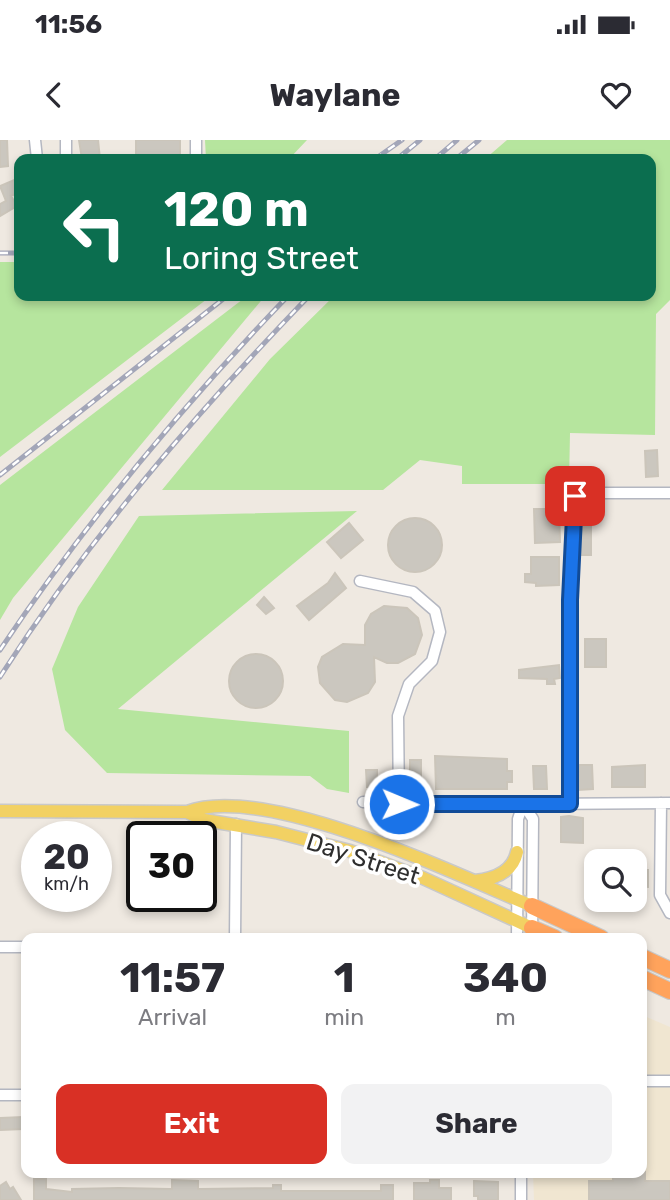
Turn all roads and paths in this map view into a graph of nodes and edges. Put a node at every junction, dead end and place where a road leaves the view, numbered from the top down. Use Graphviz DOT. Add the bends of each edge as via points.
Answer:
graph roads {
  1 [pos="670,493"];
  2 [pos="360,581"];
  3 [pos="363,802"];
  4 [pos="665,803"];
  5 [pos="399,804"];
  6 [pos="523,804"];
  7 [pos="570,804"];
  8 [pos="0,811"];
  9 [pos="187,811"];
  10 [pos="236,824"];
  11 [pos="517,852"];
  12 [pos="471,880"];
  13 [pos="525,903"];
  14 [pos="670,913"];
  15 [pos="527,929"];
  16 [pos="235,933"];
  17 [pos="590,933"];
  18 [pos="0,947"];
  19 [pos="21,947"];
  20 [pos="648,960"];
  21 [pos="670,970"];
  22 [pos="647,980"];
  23 [pos="670,991"];
  24 [pos="647,1081"];
  25 [pos="670,1081"];
  26 [pos="0,1095"];
  27 [pos="21,1095"];
  28 [pos="521,1178"];
  29 [pos="521,1200"];
  1 -- 7 [label="street" via="575,496"];
  2 -- 5 [label="street" via="413,592 435,611 440,632 432,661 410,684 398,716"];
  3 -- 5 [label="street"];
  4 -- 7 [label="street"];
  4 -- 14 [label="street" via="660,895"];
  5 -- 6 [label="street"];
  6 -- 7 [label="street"];
  6 -- 11 [label="street"];
  6 -- 13 [label="street" via="533,819"];
  8 -- 9 [label="main road, Day Street"];
  9 -- 10 [label="main road, Day Street" via="204,820"];
  9 -- 12 [label="main road, Day Street" via="204,805 237,807 312,822 405,852"];
  10 -- 15 [label="main road, Day Street" via="350,851 423,878"];
  10 -- 16 [label="street"];
  11 -- 12 [label="main road" via="515,863 506,871"];
  11 -- 13 [label="street"];
  12 -- 13 [label="main road, Day Street"];
  13 -- 15 [label="street"];
  13 -- 15 [label="street"];
  13 -- 17 [label="highway"];
  18 -- 19 [label="street"];
  20 -- 21 [label="highway"];
  22 -- 23 [label="highway"];
  24 -- 25 [label="street"];
  26 -- 27 [label="street"];
  28 -- 29 [label="street"];
}
